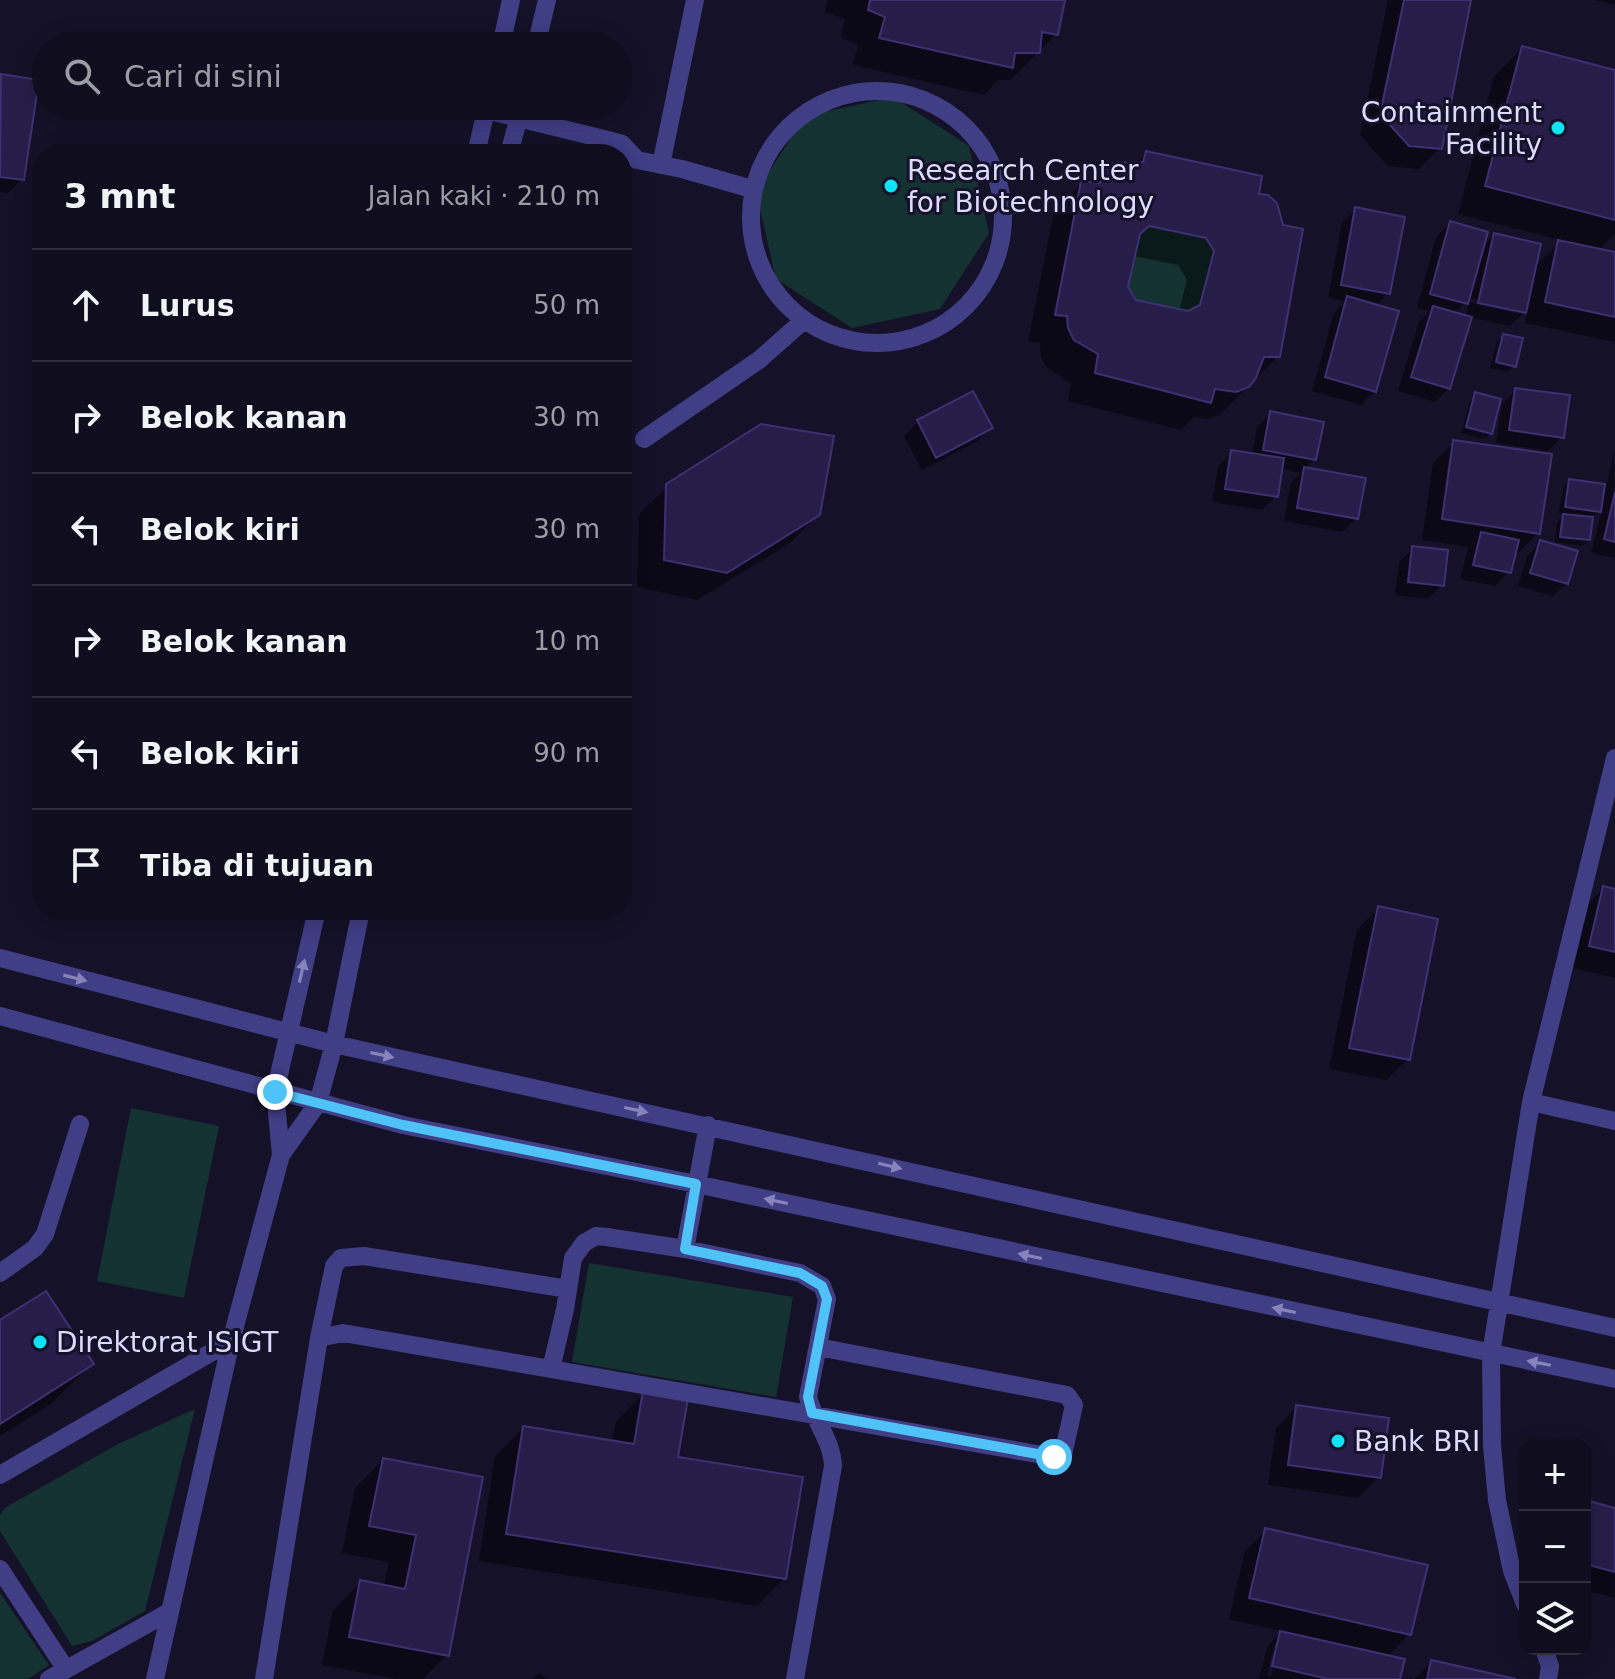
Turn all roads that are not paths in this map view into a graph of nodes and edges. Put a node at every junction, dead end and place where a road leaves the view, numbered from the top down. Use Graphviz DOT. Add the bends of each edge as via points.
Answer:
graph roads {
  1 [pos="511,0"];
  2 [pos="547,0"];
  3 [pos="695,0"];
  4 [pos="504,32"];
  5 [pos="539,32"];
  6 [pos="484,120"];
  7 [pos="518,120"];
  8 [pos="546,120"];
  9 [pos="479,144"];
  10 [pos="512,144"];
  11 [pos="622,144"];
  12 [pos="632,155"];
  13 [pos="637,160"];
  14 [pos="632,164"];
  15 [pos="661,165"];
  16 [pos="752,189"];
  17 [pos="803,321"];
  18 [pos="644,439"];
  19 [pos="1615,758"];
  20 [pos="315,920"];
  21 [pos="359,920"];
  22 [pos="0,958"];
  23 [pos="0,1016"];
  24 [pos="288,1031"];
  25 [pos="334,1044"];
  26 [pos="275,1092"];
  27 [pos="1531,1102"];
  28 [pos="318,1103"];
  29 [pos="1615,1121"];
  30 [pos="80,1124"];
  31 [pos="708,1125"];
  32 [pos="281,1155"];
  33 [pos="696,1184"];
  34 [pos="685,1249"];
  35 [pos="0,1273"];
  36 [pos="568,1289"];
  37 [pos="1499,1301"];
  38 [pos="1615,1328"];
  39 [pos="319,1338"];
  40 [pos="231,1341"];
  41 [pos="818,1347"];
  42 [pos="1491,1354"];
  43 [pos="551,1369"];
  44 [pos="1615,1379"];
  45 [pos="812,1413"];
  46 [pos="0,1475"];
  47 [pos="0,1569"];
  48 [pos="1519,1589"];
  49 [pos="169,1612"];
  50 [pos="1546,1655"];
  51 [pos="65,1668"];
  52 [pos="49,1679"];
  53 [pos="155,1679"];
  54 [pos="264,1679"];
  55 [pos="795,1679"];
  56 [pos="1548,1679"];
  1 -- 4 [label="lane"];
  2 -- 5 [label="lane"];
  3 -- 15 [label="lane"];
  6 -- 9 [label="lane"];
  7 -- 10 [label="lane"];
  8 -- 11 [label="lane"];
  12 -- 13 [label="lane"];
  13 -- 14 [label="lane"];
  13 -- 15 [label="lane"];
  15 -- 16 [label="lane"];
  16 -- 17 [label="lane" via="751,239 769,285"];
  16 -- 17 [label="lane" via="770,147 802,114 845,95 890,92 935,105 971,133 995,172 1004,217 996,262 972,301 935,330 891,343 846,340"];
  17 -- 18 [label="lane" via="759,360"];
  19 -- 27 [label="lane"];
  24 -- 20 [label="lane, one-way"];
  21 -- 25 [label="lane"];
  22 -- 24 [label="lane, one-way"];
  23 -- 26 [label="lane"];
  24 -- 25 [label="lane"];
  24 -- 26 [label="lane"];
  25 -- 28 [label="lane"];
  25 -- 31 [label="lane, one-way"];
  26 -- 28 [label="lane"];
  26 -- 32 [label="lane"];
  27 -- 29 [label="lane"];
  27 -- 37 [label="lane"];
  28 -- 32 [label="lane"];
  28 -- 33 [label="lane"];
  30 -- 35 [label="lane" via="45,1234 35,1248"];
  31 -- 33 [label="lane"];
  31 -- 37 [label="lane, one-way"];
  32 -- 40 [label="lane"];
  33 -- 34 [label="lane"];
  42 -- 33 [label="lane, one-way"];
  34 -- 36 [label="lane" via="596,1236 573,1258"];
  34 -- 41 [label="lane" via="800,1273 822,1286 827,1299"];
  36 -- 39 [label="lane" via="364,1256 341,1258 334,1266"];
  36 -- 43 [label="lane"];
  37 -- 38 [label="lane"];
  37 -- 42 [label="lane"];
  39 -- 43 [label="lane" via="343,1333"];
  39 -- 54 [label="lane"];
  40 -- 46 [label="lane"];
  40 -- 49 [label="lane"];
  41 -- 45 [label="lane" via="808,1397"];
  41 -- 45 [label="lane" via="1067,1395 1074,1405 1063,1455 1054,1457"];
  44 -- 42 [label="lane, one-way"];
  42 -- 48 [label="lane" via="1497,1500"];
  43 -- 45 [label="lane"];
  45 -- 55 [label="lane" via="830,1446 833,1466"];
  47 -- 51 [label="lane"];
  49 -- 51 [label="lane"];
  49 -- 53 [label="lane"];
  50 -- 56 [label="lane"];
  51 -- 52 [label="lane"];
}
